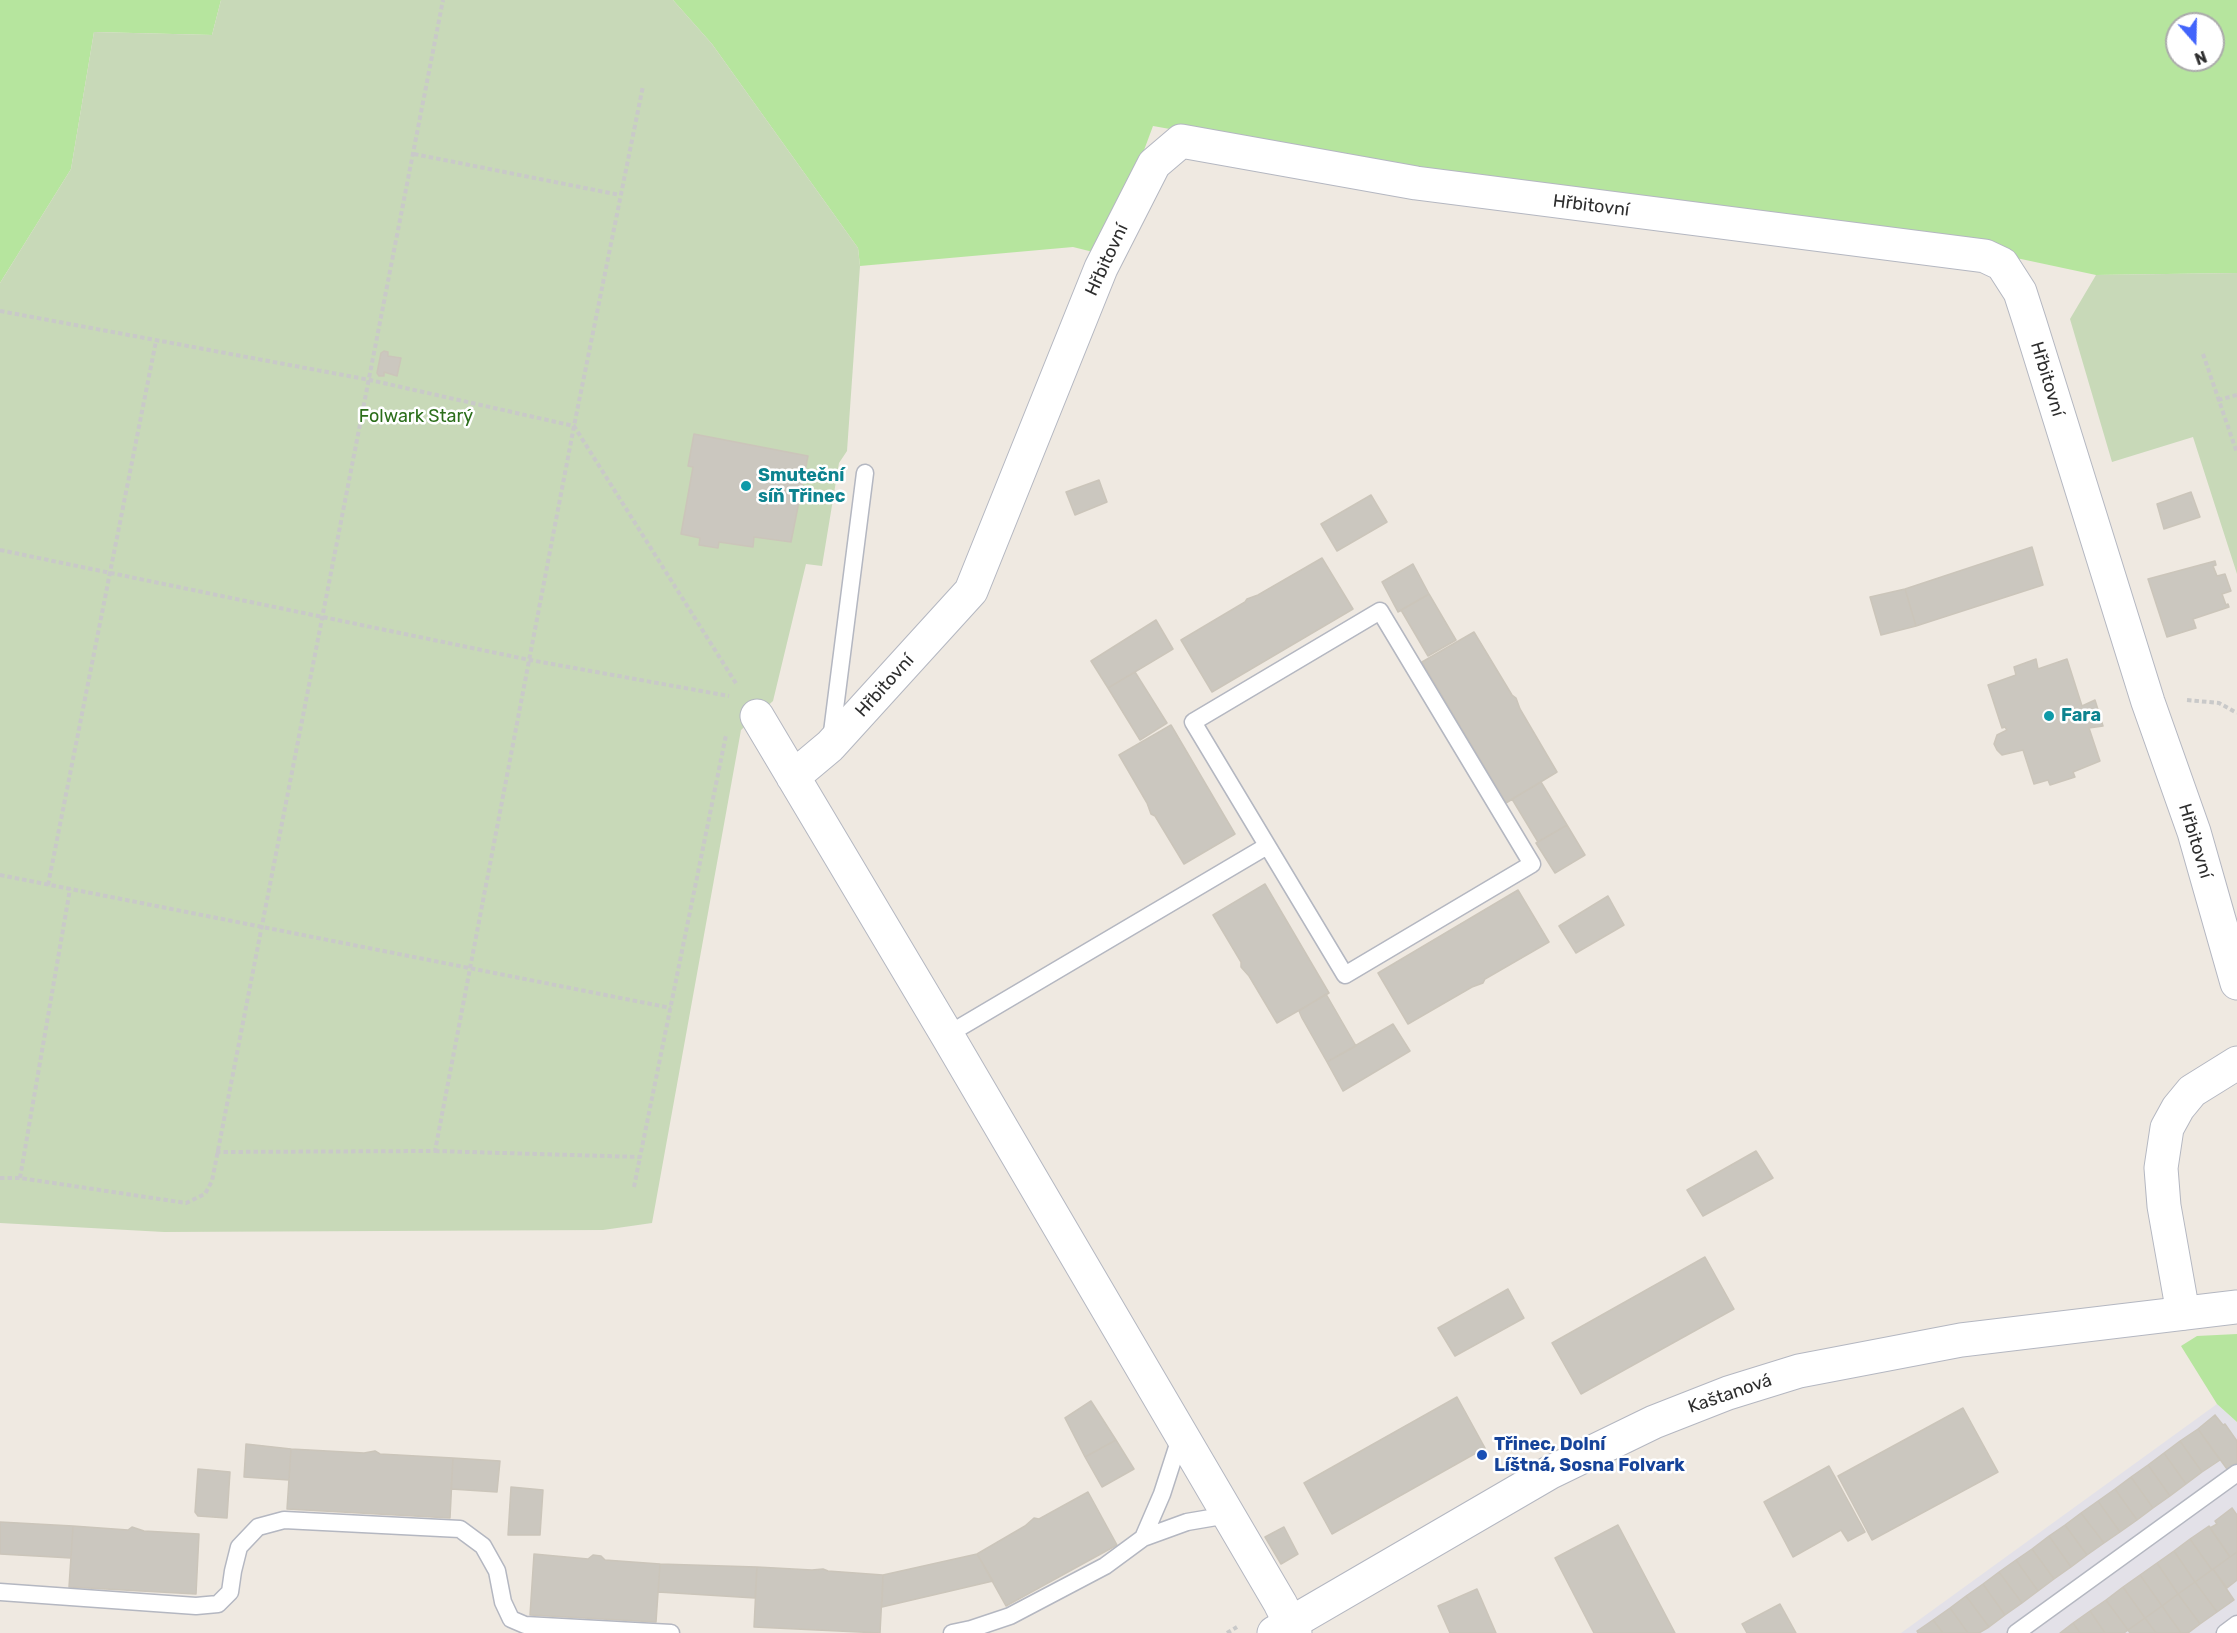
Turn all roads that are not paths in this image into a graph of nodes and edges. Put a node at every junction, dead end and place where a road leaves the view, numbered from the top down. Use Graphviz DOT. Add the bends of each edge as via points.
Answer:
graph roads {
  1 [pos="865,473"];
  2 [pos="752,708"];
  3 [pos="830,746"];
  4 [pos="793,777"];
  5 [pos="1267,846"];
  6 [pos="2237,983"];
  7 [pos="948,1035"];
  8 [pos="2237,1063"];
  9 [pos="2237,1306"];
  10 [pos="2183,1313"];
  11 [pos="1181,1434"];
  12 [pos="2237,1473"];
  13 [pos="1228,1515"];
  14 [pos="1143,1538"];
  15 [pos="0,1592"];
  16 [pos="2237,1624"];
  17 [pos="1287,1630"];
  18 [pos="671,1633"];
  19 [pos="952,1633"];
  20 [pos="2016,1633"];
  21 [pos="2225,1633"];
  1 -- 3 [label="lane"];
  2 -- 4 [label="street"];
  3 -- 4 [label="street, Hřbitovní"];
  3 -- 6 [label="street, Hřbitovní" via="971,591 1101,268 1154,164 1181,141 1416,183 1985,256 2002,264 2020,292 2111,588 2194,832"];
  4 -- 7 [label="street"];
  5 -- 5 [label="lane" via="1345,975 1532,864 1380,611 1193,722"];
  5 -- 7 [label="lane"];
  7 -- 11 [label="street"];
  8 -- 10 [label="street" via="2192,1091 2167,1128 2161,1168 2163,1197"];
  9 -- 10 [label="street, Kaštanová"];
  10 -- 17 [label="street, Kaštanová" via="1960,1340 1799,1371 1728,1393 1654,1422 1548,1473"];
  11 -- 13 [label="street"];
  11 -- 14 [label="lane"];
  12 -- 20 [label="lane"];
  13 -- 14 [label="lane" via="1187,1522"];
  13 -- 17 [label="street"];
  14 -- 19 [label="lane" via="1105,1566 1010,1616"];
  15 -- 18 [label="lane" via="196,1606 218,1604 230,1592 239,1546 258,1527 284,1520 460,1529 483,1546 497,1571 511,1619 525,1625"];
  16 -- 21 [label="lane"];
}
